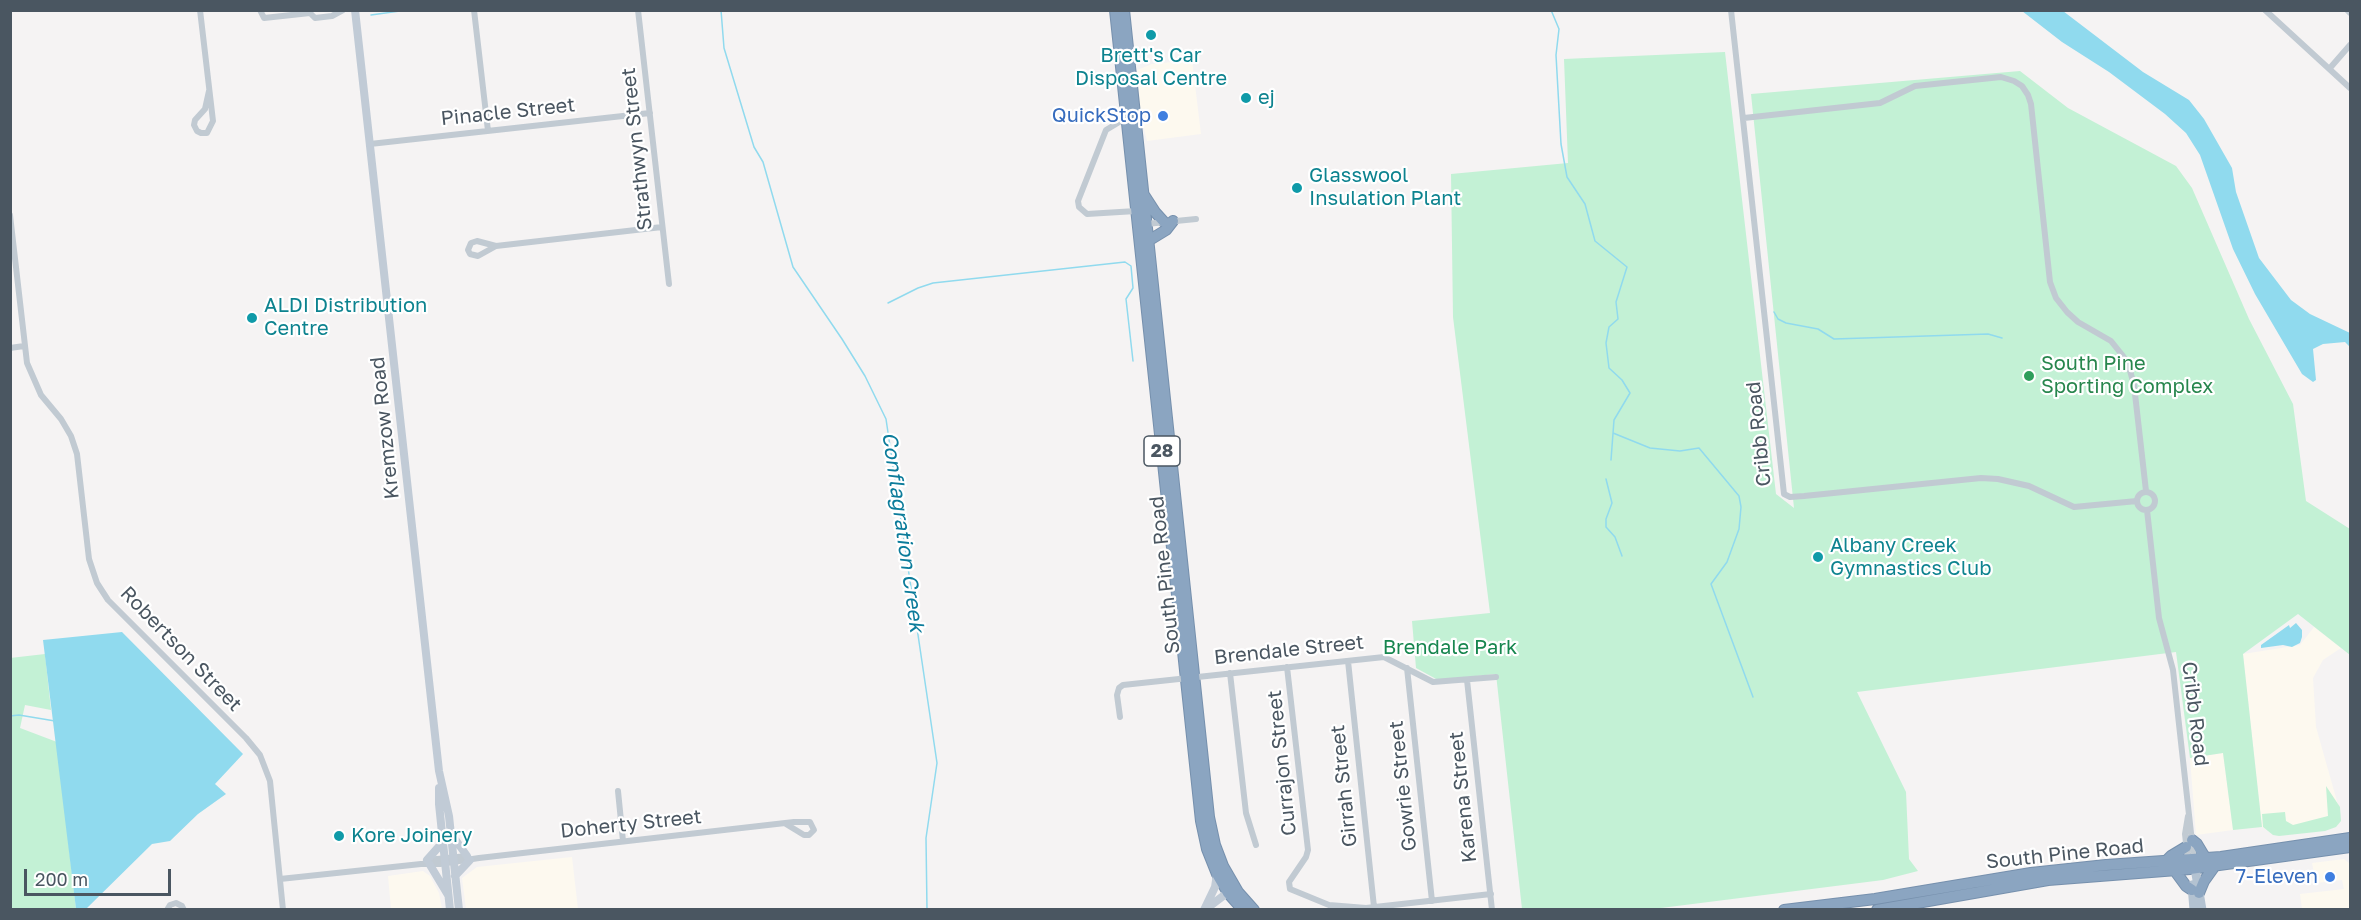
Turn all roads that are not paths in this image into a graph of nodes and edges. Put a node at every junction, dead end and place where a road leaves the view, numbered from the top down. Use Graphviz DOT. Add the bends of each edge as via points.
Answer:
graph roads {
  1 [pos="200,10"];
  2 [pos="260,10"];
  3 [pos="343,10"];
  4 [pos="355,10"];
  5 [pos="474,10"];
  6 [pos="638,10"];
  7 [pos="1115,10"];
  8 [pos="1124,10"];
  9 [pos="1731,10"];
  10 [pos="2265,10"];
  11 [pos="313,13"];
  12 [pos="2350,45"];
  13 [pos="2330,68"];
  14 [pos="2350,88"];
  15 [pos="209,91"];
  16 [pos="650,113"];
  17 [pos="1126,118"];
  18 [pos="1744,118"];
  19 [pos="488,131"];
  20 [pos="370,144"];
  21 [pos="1143,194"];
  22 [pos="1136,211"];
  23 [pos="10,215"];
  24 [pos="1197,219"];
  25 [pos="1169,221"];
  26 [pos="1142,224"];
  27 [pos="662,227"];
  28 [pos="1148,242"];
  29 [pos="496,246"];
  30 [pos="669,284"];
  31 [pos="24,346"];
  32 [pos="10,348"];
  33 [pos="2146,491"];
  34 [pos="2137,501"];
  35 [pos="2147,510"];
  36 [pos="1348,661"];
  37 [pos="1287,667"];
  38 [pos="1407,668"];
  39 [pos="1230,673"];
  40 [pos="1496,677"];
  41 [pos="1190,678"];
  42 [pos="1467,680"];
  43 [pos="1120,717"];
  44 [pos="439,771"];
  45 [pos="618,791"];
  46 [pos="786,824"];
  47 [pos="450,832"];
  48 [pos="2350,838"];
  49 [pos="623,841"];
  50 [pos="443,842"];
  51 [pos="1256,844"];
  52 [pos="2189,844"];
  53 [pos="2350,847"];
  54 [pos="472,858"];
  55 [pos="449,860"];
  56 [pos="2165,862"];
  57 [pos="426,863"];
  58 [pos="2210,863"];
  59 [pos="2192,865"];
  60 [pos="2175,871"];
  61 [pos="1217,874"];
  62 [pos="455,876"];
  63 [pos="280,879"];
  64 [pos="2196,891"];
  65 [pos="1233,892"];
  66 [pos="1491,894"];
  67 [pos="448,895"];
  68 [pos="1431,901"];
  69 [pos="1374,908"];
  70 [pos="167,909"];
  71 [pos="184,909"];
  72 [pos="283,909"];
  73 [pos="450,909"];
  74 [pos="459,909"];
  75 [pos="1205,909"];
  76 [pos="1214,909"];
  77 [pos="1243,909"];
  78 [pos="1254,909"];
  79 [pos="1492,909"];
  80 [pos="1784,909"];
  81 [pos="1877,909"];
  82 [pos="2194,909"];
  83 [pos="2202,909"];
  1 -- 15 [label="street"];
  2 -- 11 [label="street" via="264,18"];
  3 -- 11 [label="street" via="315,18"];
  4 -- 20 [label="street, Kremzow Road"];
  5 -- 19 [label="street"];
  6 -- 16 [label="street, Strathwyn Street"];
  7 -- 17 [label="highway, South Pine Road / 28"];
  8 -- 21 [label="highway, South Pine Road / 28"];
  9 -- 18 [label="street, Cribb Road"];
  10 -- 13 [label="street"];
  12 -- 13 [label="street"];
  13 -- 14 [label="street"];
  15 -- 15 [label="street" via="213,121 207,133 201,134 194,125 205,109"];
  16 -- 19 [label="street, Pinacle Street"];
  16 -- 27 [label="street, Strathwyn Street"];
  17 -- 22 [label="highway, South Pine Road / 28"];
  17 -- 22 [label="street" via="1106,130 1078,201 1087,214"];
  18 -- 33 [label="street" via="1880,104 1915,86 2001,77 2022,86 2031,104 2050,282 2067,312 2111,341 2129,368"];
  18 -- 34 [label="street, Cribb Road" via="1784,494 1790,497 1981,478 2036,488 2074,507"];
  19 -- 20 [label="street, Pinacle Street"];
  20 -- 44 [label="street, Kremzow Road"];
  21 -- 25 [label="highway" via="1155,213"];
  21 -- 26 [label="highway, South Pine Road / 28"];
  22 -- 26 [label="highway, South Pine Road / 28"];
  23 -- 31 [label="street, Robertson Street"];
  24 -- 25 [label="street"];
  25 -- 26 [label="street"];
  25 -- 28 [label="highway" via="1166,230"];
  26 -- 28 [label="highway, South Pine Road / 28"];
  26 -- 41 [label="highway, South Pine Road / 28"];
  27 -- 29 [label="street"];
  27 -- 30 [label="street, Strathwyn Street"];
  28 -- 41 [label="highway, South Pine Road / 28"];
  31 -- 32 [label="street"];
  31 -- 63 [label="street, Robertson Street" via="34,383 62,419 77,454 89,559 97,583 108,600 257,750 270,781"];
  33 -- 34 [label="street"];
  33 -- 35 [label="street" via="2156,498"];
  34 -- 35 [label="street"];
  35 -- 52 [label="street, Cribb Road" via="2159,618 2173,670"];
  36 -- 37 [label="street, Brendale Street"];
  36 -- 38 [label="street, Brendale Street" via="1384,657"];
  36 -- 69 [label="street, Girrah Street"];
  37 -- 39 [label="street, Brendale Street"];
  37 -- 69 [label="street, Currajon Street" via="1308,850 1289,886 1294,892 1329,905"];
  38 -- 42 [label="street, Brendale Street" via="1433,682"];
  38 -- 68 [label="street, Gowrie Street"];
  39 -- 41 [label="street, Brendale Street"];
  39 -- 51 [label="street" via="1246,813"];
  40 -- 42 [label="street, Brendale Street"];
  41 -- 43 [label="street, Brendale Street" via="1121,686 1117,694"];
  41 -- 61 [label="highway, South Pine Road / 28" via="1201,821"];
  41 -- 65 [label="highway, South Pine Road / 28" via="1211,831"];
  42 -- 66 [label="street, Karena Street"];
  44 -- 47 [label="street, Kremzow Road"];
  44 -- 50 [label="street, Kremzow Road"];
  45 -- 49 [label="street"];
  46 -- 49 [label="street, Doherty Street"];
  47 -- 54 [label="street"];
  47 -- 55 [label="street, Kremzow Road"];
  48 -- 58 [label="highway, South Pine Road"];
  49 -- 54 [label="street, Doherty Street"];
  50 -- 55 [label="street, Kremzow Road"];
  50 -- 57 [label="street"];
  52 -- 56 [label="highway"];
  52 -- 58 [label="highway" via="2197,844"];
  52 -- 59 [label="street, Cribb Road"];
  53 -- 58 [label="highway, South Pine Road"];
  54 -- 55 [label="street, Doherty Street"];
  54 -- 62 [label="street"];
  55 -- 57 [label="street, Doherty Street"];
  55 -- 62 [label="street, Kremzow Road"];
  55 -- 67 [label="street, Kremzow Road"];
  56 -- 59 [label="highway, South Pine Road"];
  56 -- 80 [label="highway, South Pine Road" via="2031,873 1875,899"];
  57 -- 63 [label="street, Doherty Street"];
  57 -- 67 [label="street"];
  58 -- 59 [label="highway, South Pine Road"];
  58 -- 64 [label="highway"];
  59 -- 60 [label="highway, South Pine Road"];
  59 -- 64 [label="main road"];
  60 -- 64 [label="highway" via="2186,886"];
  60 -- 81 [label="highway, South Pine Road" via="2048,880"];
  61 -- 65 [label="highway, South Pine Road / 28"];
  61 -- 75 [label="street"];
  62 -- 74 [label="street, Kremzow Road"];
  63 -- 72 [label="street, Robertson Street"];
  64 -- 82 [label="main road"];
  64 -- 83 [label="main road"];
  65 -- 75 [label="street"];
  65 -- 76 [label="street"];
  65 -- 77 [label="highway, South Pine Road / 28"];
  65 -- 78 [label="highway, South Pine Road / 28"];
  66 -- 68 [label="street"];
  66 -- 79 [label="street, Karena Street"];
  67 -- 73 [label="street, Kremzow Road"];
  68 -- 69 [label="street"];
  70 -- 71 [label="street" via="176,903"];
}
